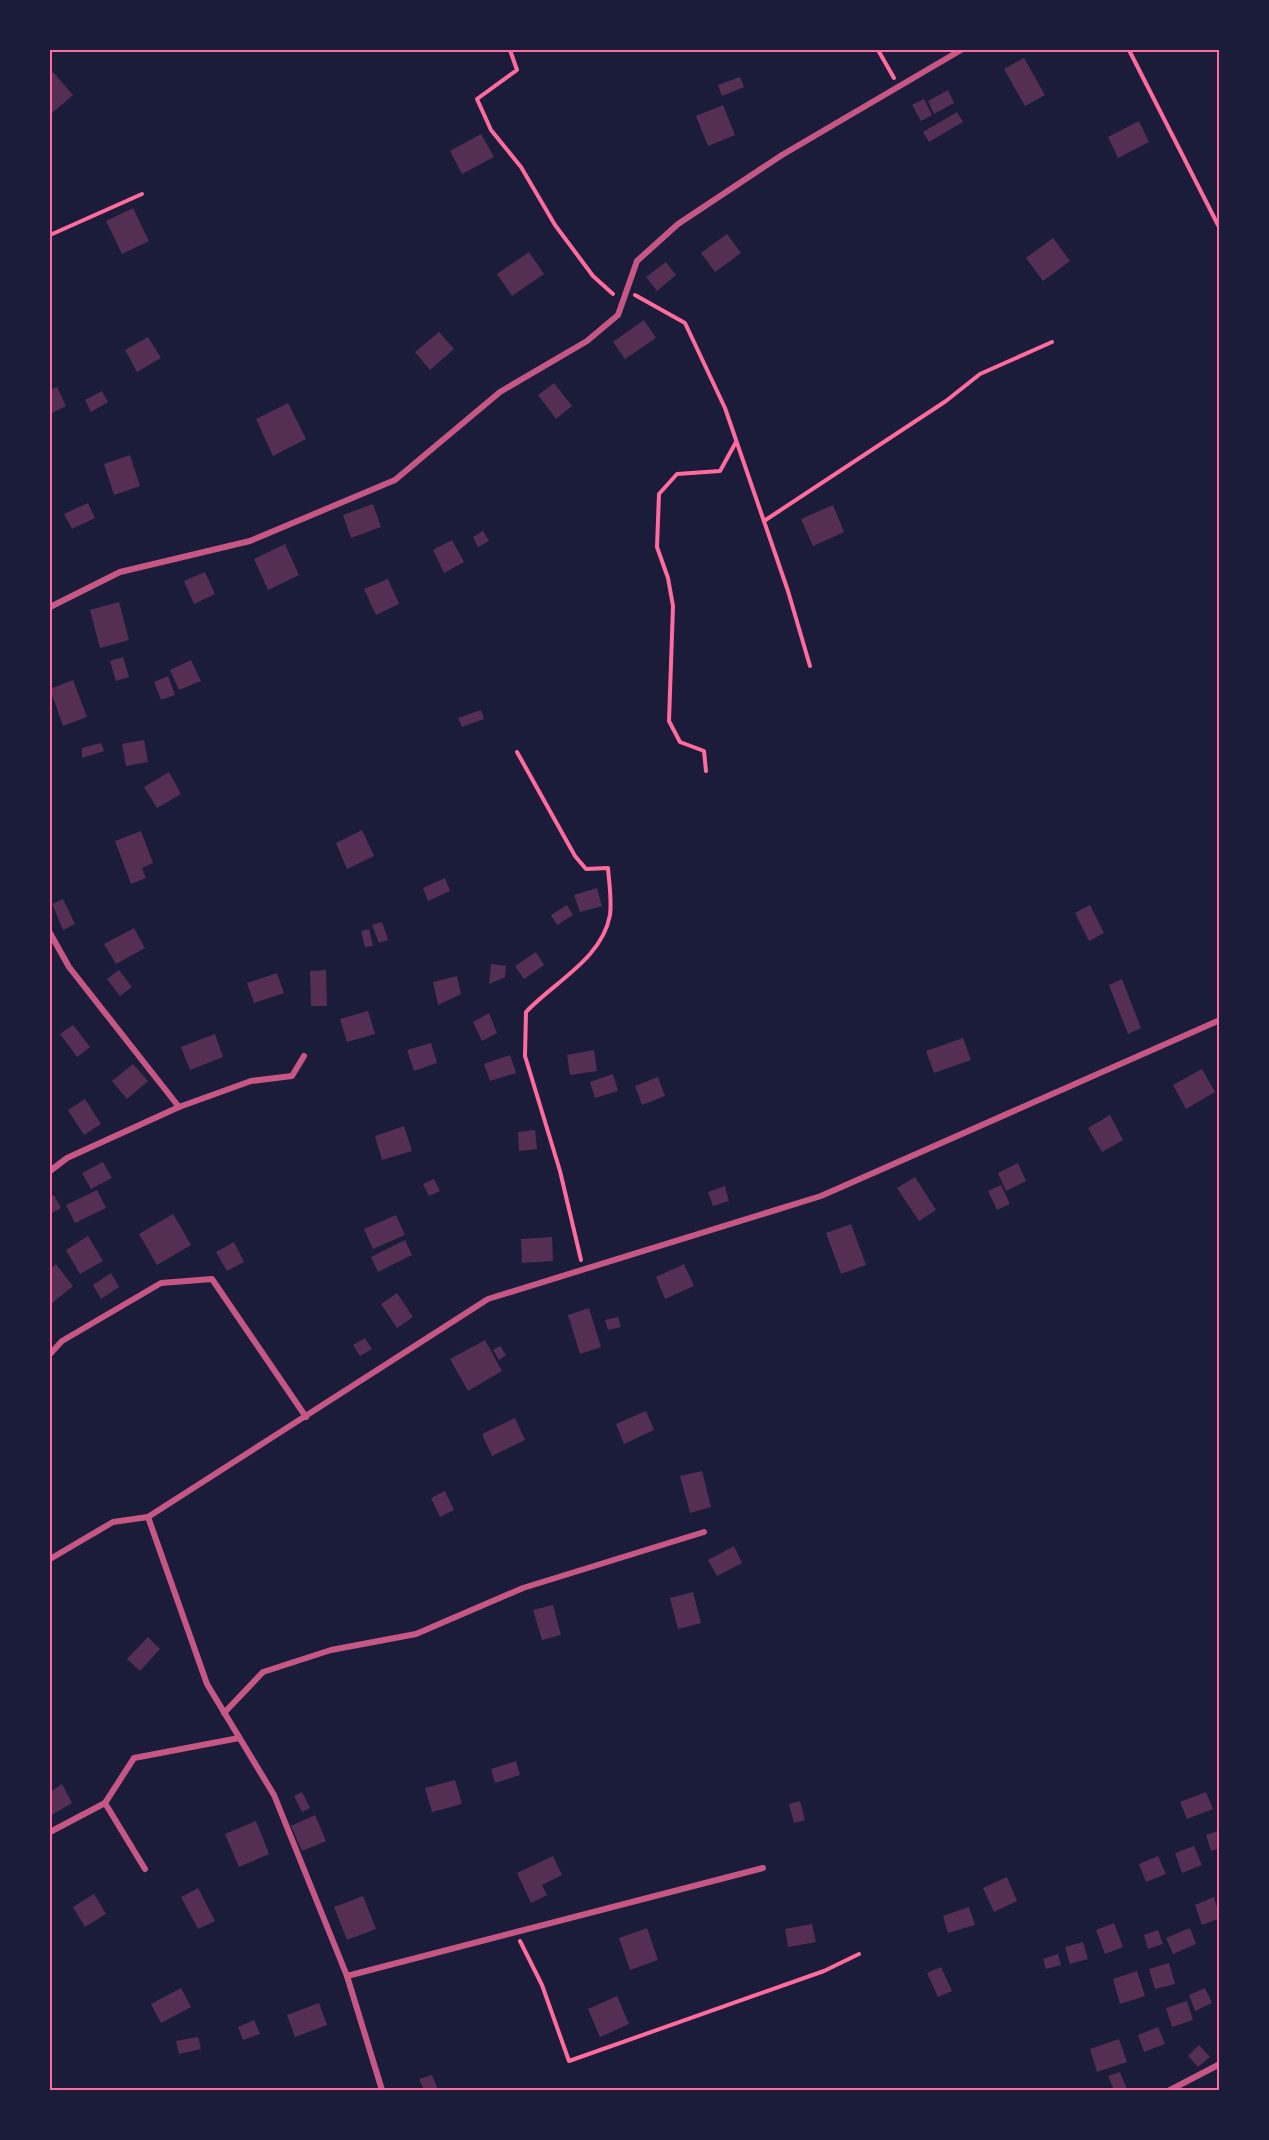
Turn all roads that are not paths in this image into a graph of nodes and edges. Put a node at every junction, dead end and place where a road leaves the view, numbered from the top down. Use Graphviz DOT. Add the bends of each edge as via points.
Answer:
graph roads {
  1 [pos="961,50"];
  2 [pos="50,607"];
  3 [pos="50,933"];
  4 [pos="1220,1020"];
  5 [pos="304,1056"];
  6 [pos="179,1107"];
  7 [pos="50,1171"];
  8 [pos="50,1354"];
  9 [pos="306,1417"];
  10 [pos="148,1517"];
  11 [pos="704,1532"];
  12 [pos="50,1559"];
  13 [pos="224,1713"];
  14 [pos="239,1738"];
  15 [pos="105,1803"];
  16 [pos="50,1832"];
  17 [pos="763,1868"];
  18 [pos="145,1869"];
  19 [pos="347,1976"];
  20 [pos="1220,2064"];
  21 [pos="382,2091"];
  22 [pos="1170,2091"];
  1 -- 2 [label="street" via="782,155 678,224 637,261 618,315 587,341 500,392 395,480 250,541 120,572"];
  3 -- 6 [label="street" via="69,967"];
  4 -- 9 [label="street" via="821,1196 488,1299"];
  5 -- 6 [label="street" via="292,1076 251,1081"];
  6 -- 7 [label="street" via="67,1158"];
  8 -- 9 [label="street" via="62,1341 161,1283 212,1279"];
  9 -- 10 [label="street"];
  10 -- 12 [label="street" via="114,1522"];
  10 -- 13 [label="street" via="207,1684"];
  11 -- 13 [label="street" via="523,1588 416,1634 331,1650 263,1672"];
  13 -- 14 [label="street"];
  14 -- 15 [label="street" via="134,1758"];
  14 -- 19 [label="street" via="274,1795"];
  15 -- 16 [label="street"];
  15 -- 18 [label="street"];
  17 -- 19 [label="street"];
  19 -- 21 [label="street"];
  20 -- 22 [label="street"];
}
